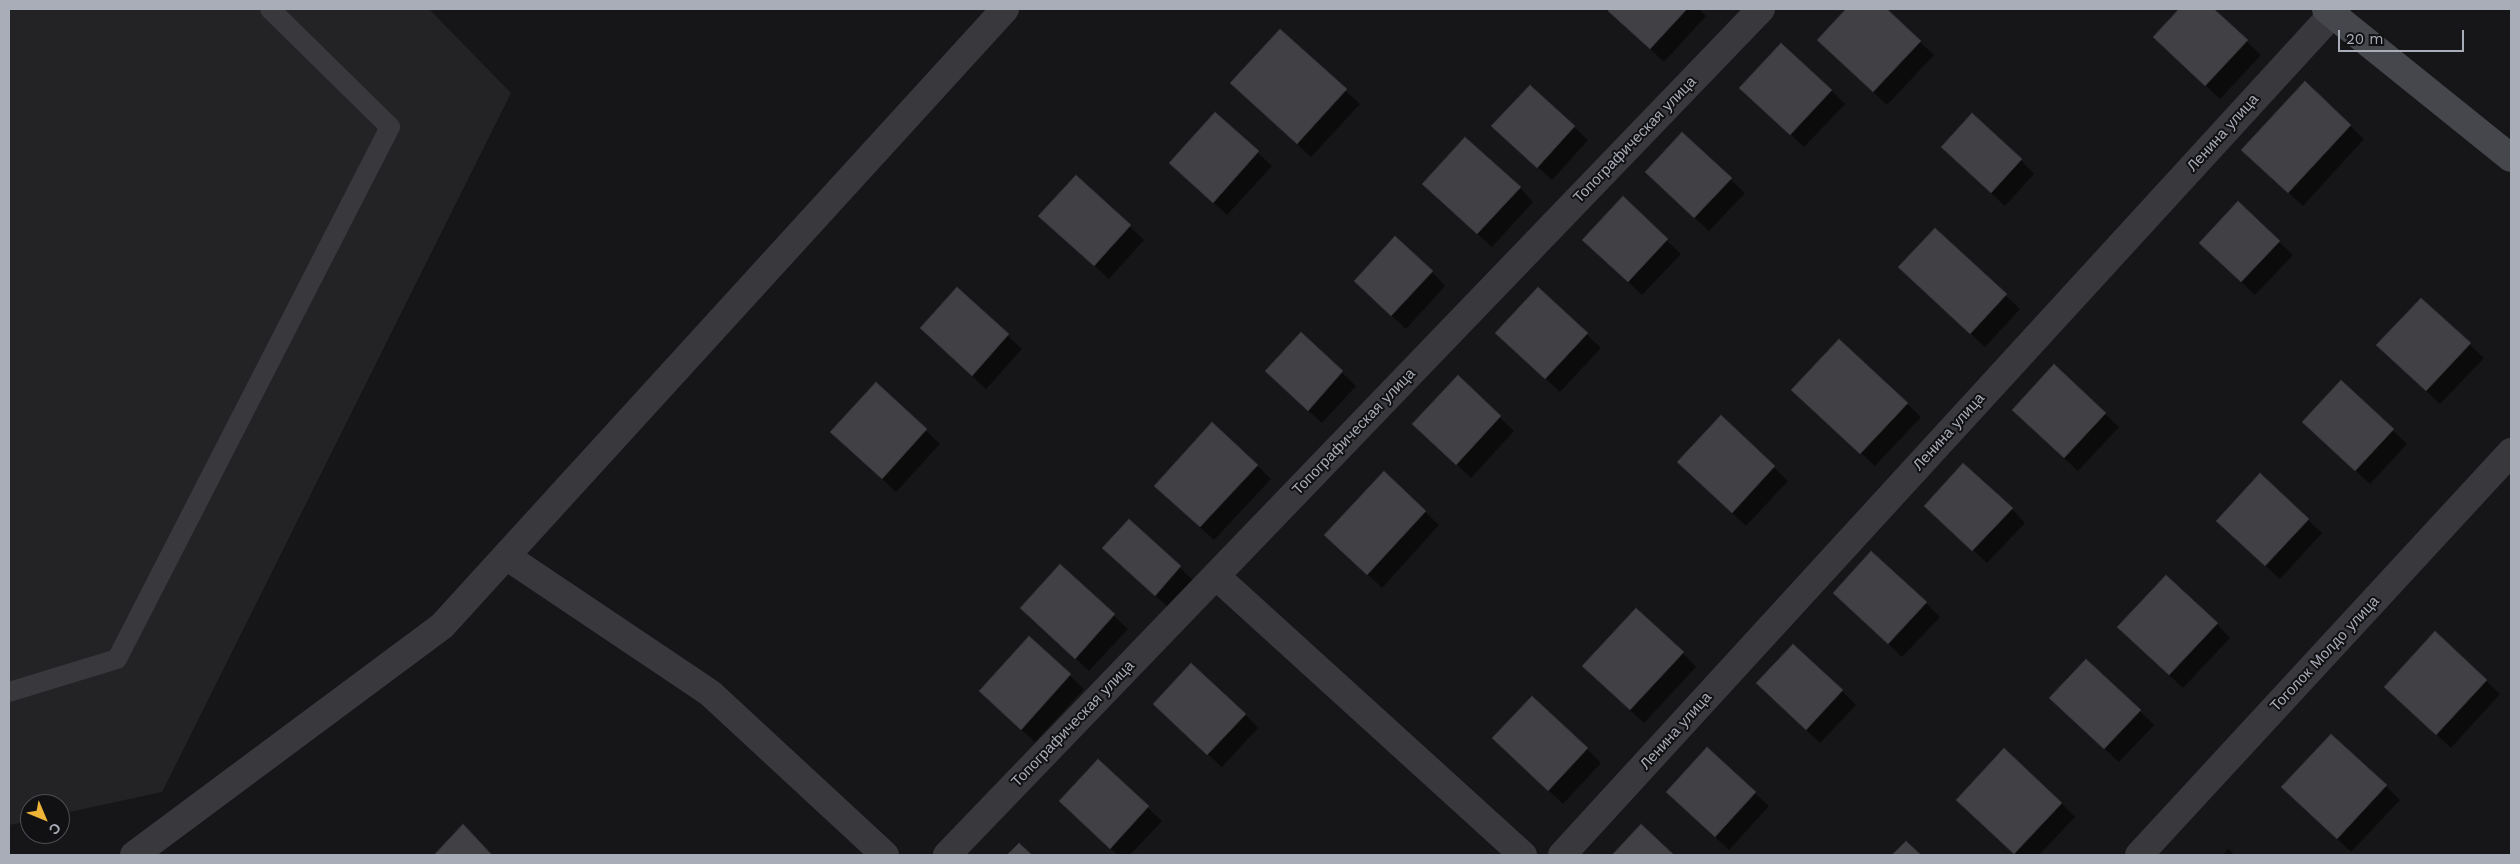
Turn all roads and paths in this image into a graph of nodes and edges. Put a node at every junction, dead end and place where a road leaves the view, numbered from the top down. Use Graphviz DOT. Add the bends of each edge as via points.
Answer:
graph roads {
  1 [pos="270,9"];
  2 [pos="1005,9"];
  3 [pos="1761,9"];
  4 [pos="2332,10"];
  5 [pos="2511,158"];
  6 [pos="2511,452"];
  7 [pos="506,556"];
  8 [pos="1216,576"];
  9 [pos="9,692"];
  10 [pos="134,855"];
  11 [pos="885,855"];
  12 [pos="947,855"];
  13 [pos="1523,855"];
  14 [pos="1562,855"];
  15 [pos="2139,855"];
  1 -- 9 [label="lane" via="390,128 117,659"];
  2 -- 7 [label="street"];
  3 -- 8 [label="street, Топографическая улица"];
  4 -- 5 [label="street"];
  4 -- 14 [label="street, Ленина улица"];
  6 -- 15 [label="street, Тоголок Молдо улица"];
  7 -- 10 [label="street" via="442,626"];
  7 -- 11 [label="street" via="710,693"];
  8 -- 12 [label="street, Топографическая улица"];
  8 -- 13 [label="street"];
}
